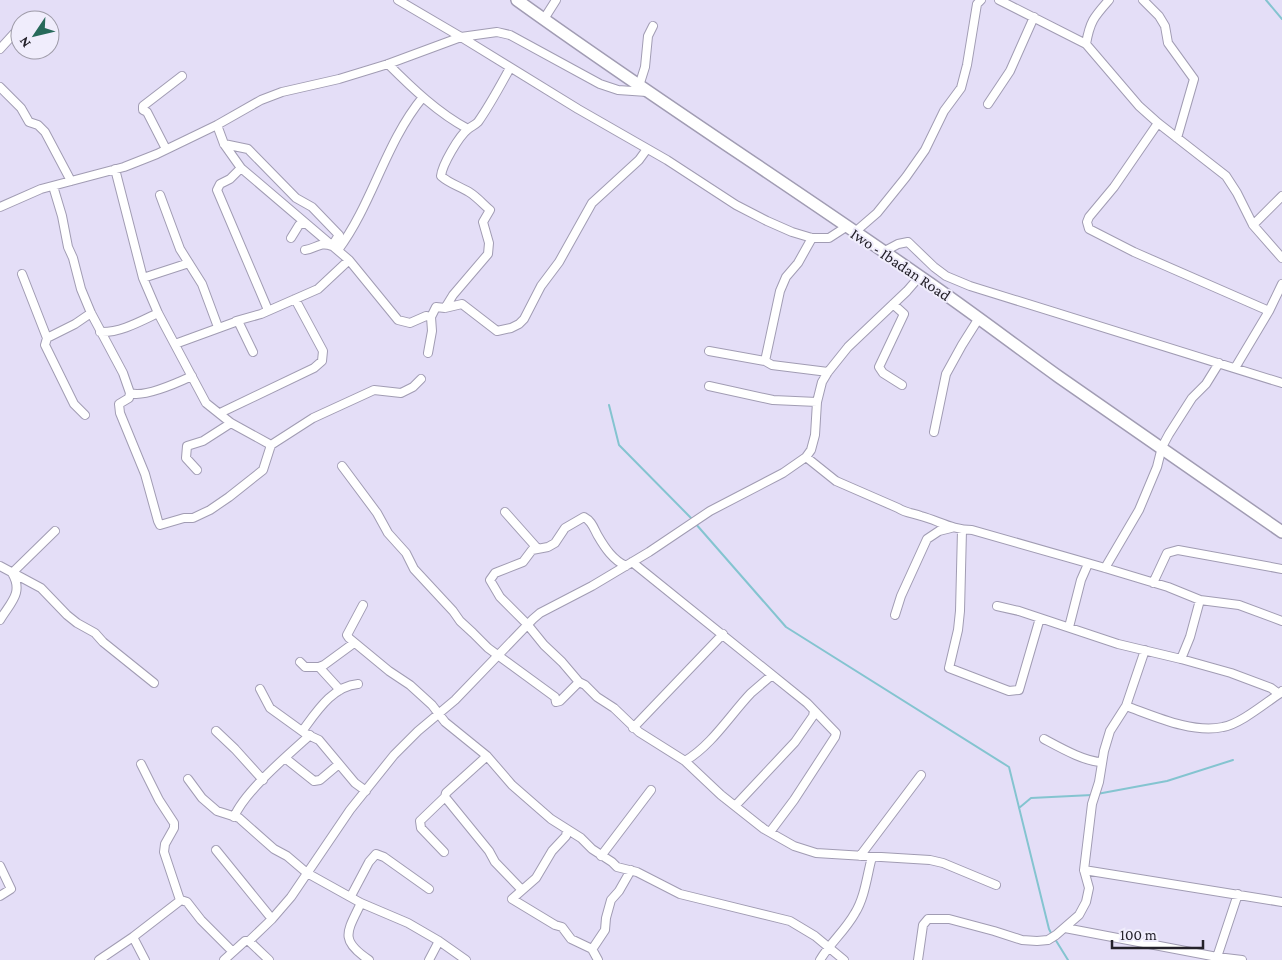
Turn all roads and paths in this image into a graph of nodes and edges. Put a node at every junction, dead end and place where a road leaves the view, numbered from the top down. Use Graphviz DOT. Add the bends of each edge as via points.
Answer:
graph roads {
  1 [pos="398,0"];
  2 [pos="517,0"];
  3 [pos="556,0"];
  4 [pos="981,0"];
  5 [pos="998,0"];
  6 [pos="1109,0"];
  7 [pos="1143,0"];
  8 [pos="1034,17"];
  9 [pos="544,19"];
  10 [pos="653,26"];
  11 [pos="461,36"];
  12 [pos="10,38"];
  13 [pos="1086,44"];
  14 [pos="0,49"];
  15 [pos="388,64"];
  16 [pos="510,68"];
  17 [pos="182,76"];
  18 [pos="0,86"];
  19 [pos="644,89"];
  20 [pos="423,97"];
  21 [pos="988,104"];
  22 [pos="1158,123"];
  23 [pos="217,125"];
  24 [pos="468,129"];
  25 [pos="1177,138"];
  26 [pos="224,144"];
  27 [pos="166,149"];
  28 [pos="647,149"];
  29 [pos="241,168"];
  30 [pos="115,170"];
  31 [pos="71,181"];
  32 [pos="53,186"];
  33 [pos="160,195"];
  34 [pos="1282,196"];
  35 [pos="0,207"];
  36 [pos="305,223"];
  37 [pos="1253,225"];
  38 [pos="851,230"];
  39 [pos="291,238"];
  40 [pos="812,238"];
  41 [pos="335,248"];
  42 [pos="305,250"];
  43 [pos="883,252"];
  44 [pos="1281,255"];
  45 [pos="349,260"];
  46 [pos="189,263"];
  47 [pos="22,274"];
  48 [pos="920,276"];
  49 [pos="143,278"];
  50 [pos="1282,284"];
  51 [pos="294,299"];
  52 [pos="893,304"];
  53 [pos="445,308"];
  54 [pos="268,310"];
  55 [pos="1269,311"];
  56 [pos="90,313"];
  57 [pos="158,313"];
  58 [pos="431,317"];
  59 [pos="979,318"];
  60 [pos="236,321"];
  61 [pos="218,328"];
  62 [pos="100,332"];
  63 [pos="47,338"];
  64 [pos="175,344"];
  65 [pos="709,351"];
  66 [pos="253,352"];
  67 [pos="428,353"];
  68 [pos="765,361"];
  69 [pos="1219,363"];
  70 [pos="1235,368"];
  71 [pos="828,372"];
  72 [pos="192,376"];
  73 [pos="421,379"];
  74 [pos="1282,383"];
  75 [pos="902,385"];
  76 [pos="709,386"];
  77 [pos="130,393"];
  78 [pos="817,402"];
  79 [pos="220,413"];
  80 [pos="85,415"];
  81 [pos="231,423"];
  82 [pos="934,432"];
  83 [pos="271,445"];
  84 [pos="1162,448"];
  85 [pos="806,457"];
  86 [pos="342,466"];
  87 [pos="197,470"];
  88 [pos="505,512"];
  89 [pos="951,528"];
  90 [pos="962,530"];
  91 [pos="55,531"];
  92 [pos="1282,532"];
  93 [pos="537,548"];
  94 [pos="629,564"];
  95 [pos="1088,564"];
  96 [pos="0,566"];
  97 [pos="1105,568"];
  98 [pos="1282,569"];
  99 [pos="12,573"];
  100 [pos="1153,584"];
  101 [pos="1200,600"];
  102 [pos="363,605"];
  103 [pos="997,606"];
  104 [pos="895,615"];
  105 [pos="1040,618"];
  106 [pos="0,620"];
  107 [pos="1282,621"];
  108 [pos="527,624"];
  109 [pos="1069,627"];
  110 [pos="723,634"];
  111 [pos="354,643"];
  112 [pos="1145,650"];
  113 [pos="499,656"];
  114 [pos="1181,659"];
  115 [pos="300,662"];
  116 [pos="319,667"];
  117 [pos="772,675"];
  118 [pos="579,682"];
  119 [pos="154,683"];
  120 [pos="358,684"];
  121 [pos="260,688"];
  122 [pos="340,690"];
  123 [pos="1280,692"];
  124 [pos="1126,706"];
  125 [pos="814,711"];
  126 [pos="438,714"];
  127 [pos="633,728"];
  128 [pos="216,731"];
  129 [pos="306,732"];
  130 [pos="1044,739"];
  131 [pos="487,756"];
  132 [pos="285,758"];
  133 [pos="685,761"];
  134 [pos="1102,762"];
  135 [pos="141,764"];
  136 [pos="339,764"];
  137 [pos="921,775"];
  138 [pos="188,779"];
  139 [pos="263,780"];
  140 [pos="651,790"];
  141 [pos="366,791"];
  142 [pos="445,797"];
  143 [pos="735,806"];
  144 [pos="234,817"];
  145 [pos="568,830"];
  146 [pos="770,832"];
  147 [pos="216,850"];
  148 [pos="444,852"];
  149 [pos="601,856"];
  150 [pos="860,856"];
  151 [pos="872,857"];
  152 [pos="0,866"];
  153 [pos="631,870"];
  154 [pos="1084,870"];
  155 [pos="307,873"];
  156 [pos="996,885"];
  157 [pos="429,889"];
  158 [pos="522,890"];
  159 [pos="1238,894"];
  160 [pos="0,896"];
  161 [pos="351,896"];
  162 [pos="180,900"];
  163 [pos="1282,902"];
  164 [pos="361,903"];
  165 [pos="272,919"];
  166 [pos="1065,928"];
  167 [pos="133,937"];
  168 [pos="249,940"];
  169 [pos="438,941"];
  170 [pos="828,946"];
  171 [pos="592,949"];
  172 [pos="229,957"];
  173 [pos="1216,958"];
  174 [pos="99,960"];
  175 [pos="145,960"];
  176 [pos="269,960"];
  177 [pos="369,960"];
  178 [pos="429,960"];
  179 [pos="466,960"];
  180 [pos="598,960"];
  181 [pos="820,960"];
  182 [pos="844,960"];
  183 [pos="918,960"];
  184 [pos="1242,960"];
  1 -- 11 [label="street"];
  2 -- 9 [label="main road, Iwo - Ibadan Road"];
  3 -- 9 [label="street"];
  4 -- 38 [label="street" via="977,4 961,88 906,177 876,213"];
  5 -- 8 [label="street"];
  6 -- 13 [label="street" via="1089,28"];
  7 -- 25 [label="street" via="1159,16 1165,26 1168,43 1194,79"];
  8 -- 13 [label="street"];
  8 -- 21 [label="street" via="1010,71"];
  9 -- 19 [label="main road, Iwo - Ibadan Road"];
  10 -- 19 [label="street" via="648,36"];
  11 -- 15 [label="street"];
  11 -- 16 [label="street"];
  11 -- 19 [label="street" via="497,32 510,35 600,84 618,90"];
  12 -- 14 [label="street"];
  13 -- 22 [label="street" via="1125,91"];
  15 -- 20 [label="street"];
  15 -- 23 [label="street" via="282,92"];
  16 -- 24 [label="street" via="476,124"];
  16 -- 28 [label="street"];
  17 -- 27 [label="street" via="142,106"];
  18 -- 31 [label="street" via="21,108 29,122 45,132"];
  19 -- 38 [label="main road, Iwo - Ibadan Road"];
  20 -- 24 [label="street"];
  20 -- 41 [label="street" via="403,124 351,232"];
  22 -- 25 [label="street"];
  22 -- 55 [label="street" via="1089,217 1088,229"];
  23 -- 26 [label="street"];
  23 -- 27 [label="street"];
  24 -- 53 [label="street" via="442,169 441,176 468,191 490,210 483,222 489,248 488,254"];
  25 -- 37 [label="street" via="1226,176"];
  26 -- 29 [label="street"];
  26 -- 41 [label="street" via="248,149 296,198 312,206 339,235"];
  27 -- 30 [label="street"];
  28 -- 40 [label="street" via="736,205"];
  28 -- 53 [label="street" via="592,203 519,324 497,331 462,304"];
  29 -- 36 [label="street"];
  29 -- 54 [label="street" via="217,190"];
  30 -- 31 [label="street"];
  30 -- 49 [label="street"];
  31 -- 32 [label="street"];
  32 -- 35 [label="street"];
  32 -- 56 [label="street" via="68,247"];
  33 -- 46 [label="street" via="180,249"];
  34 -- 37 [label="street"];
  36 -- 39 [label="street"];
  36 -- 41 [label="street"];
  37 -- 44 [label="street"];
  38 -- 40 [label="street" via="829,238"];
  38 -- 43 [label="main road, Iwo - Ibadan Road"];
  40 -- 68 [label="street" via="780,291"];
  41 -- 42 [label="street" via="320,244"];
  41 -- 45 [label="street"];
  43 -- 48 [label="main road, Iwo - Ibadan Road"];
  43 -- 69 [label="street" via="908,242 946,276 970,286"];
  45 -- 51 [label="street" via="318,289"];
  45 -- 58 [label="street" via="398,320 410,323"];
  46 -- 49 [label="street"];
  46 -- 61 [label="street" via="202,284"];
  47 -- 63 [label="street"];
  48 -- 52 [label="street"];
  48 -- 59 [label="main road, Iwo - Ibadan Road"];
  49 -- 57 [label="street"];
  50 -- 55 [label="street"];
  51 -- 54 [label="street"];
  51 -- 79 [label="street" via="322,351 322,361 314,368"];
  52 -- 71 [label="street" via="848,347"];
  52 -- 75 [label="street" via="904,314 879,368"];
  53 -- 58 [label="street" via="436,307"];
  54 -- 60 [label="street"];
  55 -- 70 [label="street"];
  56 -- 62 [label="street"];
  56 -- 63 [label="street"];
  57 -- 62 [label="street" via="113,331"];
  57 -- 64 [label="street"];
  58 -- 67 [label="street"];
  59 -- 82 [label="street" via="946,374"];
  59 -- 84 [label="main road, Iwo - Ibadan Road"];
  60 -- 61 [label="street"];
  60 -- 66 [label="street"];
  61 -- 64 [label="street"];
  62 -- 77 [label="street" via="123,373"];
  63 -- 80 [label="street" via="45,345 74,404"];
  64 -- 72 [label="street"];
  65 -- 68 [label="street"];
  68 -- 71 [label="street" via="772,365"];
  69 -- 70 [label="street"];
  69 -- 84 [label="street" via="1206,384 1192,398"];
  70 -- 74 [label="street"];
  71 -- 78 [label="street"];
  72 -- 77 [label="street" via="146,394"];
  72 -- 79 [label="street" via="206,403"];
  73 -- 83 [label="street" via="401,393 374,390 313,418"];
  76 -- 78 [label="street" via="773,400"];
  77 -- 83 [label="street" via="129,398 119,404 120,412 146,474 160,524 193,518 229,497 263,470"];
  78 -- 85 [label="street" via="815,435"];
  79 -- 81 [label="street"];
  81 -- 83 [label="street"];
  81 -- 87 [label="street" via="203,441 187,446 186,458"];
  84 -- 92 [label="main road, Iwo - Ibadan Road"];
  84 -- 97 [label="street" via="1139,510"];
  85 -- 89 [label="street" via="850,488 906,513"];
  85 -- 94 [label="street" via="783,473 710,511"];
  86 -- 113 [label="street" via="388,533 406,553 414,569 460,621"];
  88 -- 93 [label="street"];
  89 -- 90 [label="street"];
  89 -- 104 [label="street" via="939,530 927,539"];
  90 -- 95 [label="street" via="972,530"];
  90 -- 105 [label="street" via="960,611 949,668 1009,691 1019,690"];
  91 -- 99 [label="street"];
  93 -- 94 [label="street" via="556,543 565,528 584,517 616,561"];
  93 -- 108 [label="street" via="520,564 495,572 490,580 500,598"];
  94 -- 108 [label="street" via="540,613"];
  94 -- 110 [label="street"];
  95 -- 97 [label="street"];
  95 -- 109 [label="street"];
  96 -- 99 [label="street"];
  97 -- 100 [label="street"];
  98 -- 100 [label="street" via="1178,550 1167,553"];
  99 -- 106 [label="street" via="17,592"];
  99 -- 119 [label="street" via="40,588 72,619 95,633"];
  100 -- 101 [label="street"];
  101 -- 107 [label="street" via="1239,605"];
  101 -- 114 [label="street"];
  102 -- 111 [label="street" via="347,635"];
  103 -- 105 [label="street"];
  105 -- 109 [label="street"];
  108 -- 113 [label="street"];
  108 -- 118 [label="street"];
  109 -- 112 [label="street"];
  110 -- 117 [label="street"];
  110 -- 127 [label="street"];
  111 -- 116 [label="street"];
  111 -- 126 [label="street" via="410,685"];
  112 -- 114 [label="street"];
  112 -- 124 [label="street"];
  113 -- 118 [label="street" via="555,697 556,702"];
  113 -- 126 [label="street"];
  114 -- 123 [label="street"];
  115 -- 116 [label="street" via="305,667"];
  116 -- 122 [label="street"];
  117 -- 125 [label="street"];
  117 -- 133 [label="street"];
  118 -- 127 [label="street" via="614,708"];
  120 -- 122 [label="street" via="346,685"];
  121 -- 129 [label="street" via="270,708"];
  122 -- 129 [label="street" via="319,708"];
  123 -- 124 [label="street" via="1248,716 1224,727 1199,728"];
  124 -- 134 [label="street" via="1110,731"];
  125 -- 143 [label="street" via="795,742"];
  125 -- 146 [label="street" via="836,733 836,738"];
  126 -- 131 [label="street"];
  126 -- 141 [label="street" via="400,749"];
  127 -- 133 [label="street"];
  128 -- 139 [label="street"];
  129 -- 132 [label="street"];
  129 -- 136 [label="street" via="319,740"];
  130 -- 134 [label="street" via="1066,751"];
  131 -- 142 [label="street"];
  131 -- 145 [label="street" via="512,785"];
  132 -- 136 [label="street" via="314,781 320,780"];
  132 -- 139 [label="street"];
  133 -- 143 [label="street"];
  134 -- 154 [label="street" via="1092,804"];
  135 -- 162 [label="street" via="174,823 164,852"];
  136 -- 141 [label="street"];
  137 -- 150 [label="street"];
  138 -- 144 [label="street" via="217,811"];
  139 -- 144 [label="street" via="240,805"];
  140 -- 149 [label="street"];
  141 -- 155 [label="street"];
  142 -- 148 [label="street" via="420,821 422,828"];
  142 -- 158 [label="street" via="490,851 495,862"];
  143 -- 146 [label="street"];
  144 -- 155 [label="street"];
  145 -- 149 [label="street"];
  145 -- 158 [label="street" via="536,878"];
  146 -- 150 [label="street" via="794,846 816,853"];
  147 -- 165 [label="street"];
  149 -- 153 [label="street" via="617,867"];
  150 -- 151 [label="street"];
  151 -- 156 [label="street" via="943,863"];
  151 -- 170 [label="street" via="859,907"];
  152 -- 160 [label="street" via="11,889"];
  153 -- 170 [label="street" via="680,894 790,922"];
  153 -- 171 [label="street" via="611,900 605,930"];
  154 -- 159 [label="street"];
  154 -- 166 [label="street" via="1089,888 1086,902 1079,916"];
  155 -- 161 [label="street"];
  155 -- 165 [label="street"];
  157 -- 161 [label="street" via="376,854"];
  158 -- 171 [label="street" via="512,899 516,903 562,927 571,939"];
  159 -- 163 [label="street"];
  159 -- 173 [label="street"];
  161 -- 164 [label="street"];
  162 -- 167 [label="street"];
  162 -- 172 [label="street" via="187,902"];
  164 -- 169 [label="street" via="408,923"];
  164 -- 177 [label="street" via="348,936 354,950"];
  165 -- 168 [label="street"];
  166 -- 173 [label="street" via="1185,949"];
  166 -- 183 [label="street" via="1048,940 1022,940 949,919 931,918 925,921"];
  167 -- 174 [label="street"];
  167 -- 175 [label="street"];
  168 -- 172 [label="street"];
  168 -- 176 [label="street"];
  169 -- 178 [label="street"];
  169 -- 179 [label="street"];
  170 -- 181 [label="street"];
  170 -- 182 [label="street"];
  171 -- 180 [label="street"];
  173 -- 184 [label="street"];
}
